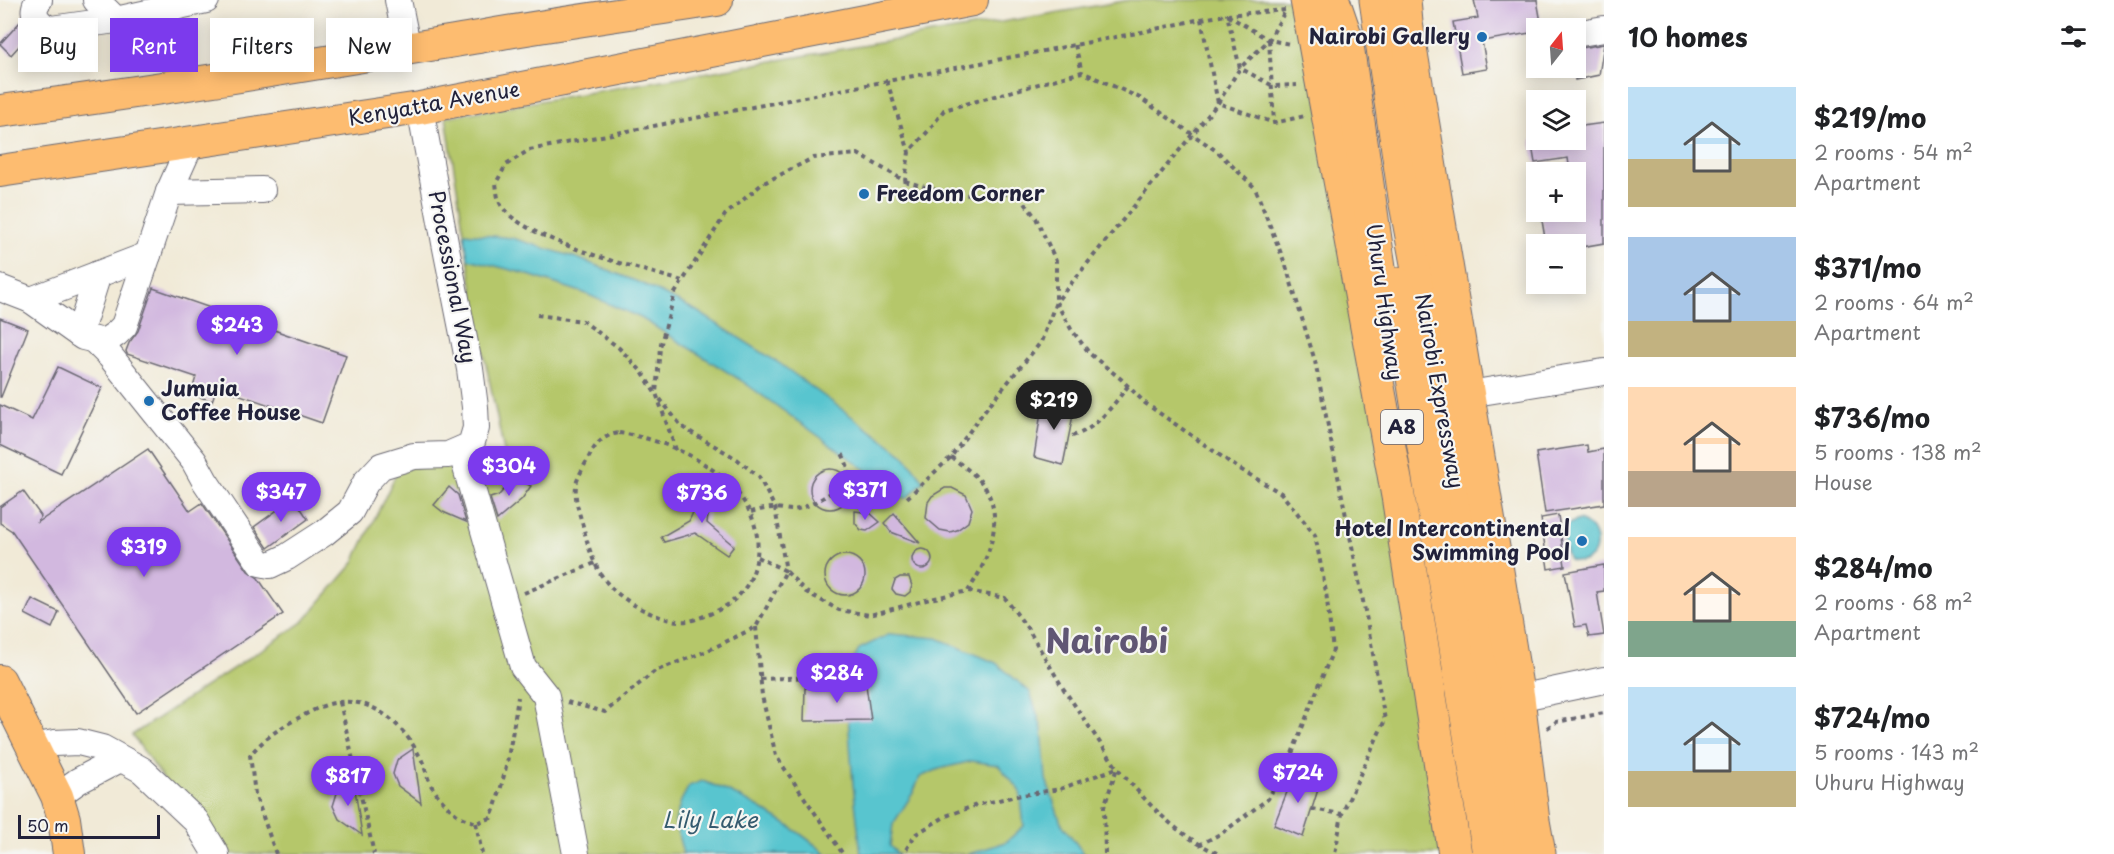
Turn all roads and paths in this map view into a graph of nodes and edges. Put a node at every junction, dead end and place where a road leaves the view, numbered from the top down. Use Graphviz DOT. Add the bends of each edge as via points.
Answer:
graph roads {
  1 [pos="39,0"];
  2 [pos="96,0"];
  3 [pos="398,0"];
  4 [pos="972,0"];
  5 [pos="1307,0"];
  6 [pos="1333,0"];
  7 [pos="1351,0"];
  8 [pos="1376,0"];
  9 [pos="1404,0"];
  10 [pos="190,1"];
  11 [pos="708,1"];
  12 [pos="1227,15"];
  13 [pos="114,18"];
  14 [pos="124,18"];
  15 [pos="402,18"];
  16 [pos="1202,18"];
  17 [pos="110,21"];
  18 [pos="1604,29"];
  19 [pos="1586,32"];
  20 [pos="1269,40"];
  21 [pos="1075,45"];
  22 [pos="412,49"];
  23 [pos="710,51"];
  24 [pos="326,63"];
  25 [pos="1240,68"];
  26 [pos="1082,72"];
  27 [pos="887,81"];
  28 [pos="1273,86"];
  29 [pos="1325,97"];
  30 [pos="1218,103"];
  31 [pos="420,108"];
  32 [pos="0,111"];
  33 [pos="1274,123"];
  34 [pos="1192,134"];
  35 [pos="191,143"];
  36 [pos="909,152"];
  37 [pos="0,171"];
  38 [pos="905,181"];
  39 [pos="262,190"];
  40 [pos="169,192"];
  41 [pos="148,255"];
  42 [pos="98,274"];
  43 [pos="682,281"];
  44 [pos="0,288"];
  45 [pos="31,300"];
  46 [pos="1056,302"];
  47 [pos="537,315"];
  48 [pos="87,337"];
  49 [pos="1604,372"];
  50 [pos="1128,386"];
  51 [pos="656,393"];
  52 [pos="1469,394"];
  53 [pos="1072,436"];
  54 [pos="466,447"];
  55 [pos="676,450"];
  56 [pos="842,453"];
  57 [pos="951,457"];
  58 [pos="907,498"];
  59 [pos="775,508"];
  60 [pos="751,512"];
  61 [pos="757,557"];
  62 [pos="595,563"];
  63 [pos="786,571"];
  64 [pos="968,591"];
  65 [pos="504,601"];
  66 [pos="756,627"];
  67 [pos="0,655"];
  68 [pos="523,667"];
  69 [pos="760,679"];
  70 [pos="1604,680"];
  71 [pos="0,681"];
  72 [pos="825,687"];
  73 [pos="546,696"];
  74 [pos="1518,698"];
  75 [pos="340,702"];
  76 [pos="1604,713"];
  77 [pos="1540,733"];
  78 [pos="43,745"];
  79 [pos="120,759"];
  80 [pos="1118,768"];
  81 [pos="57,796"];
  82 [pos="1312,809"];
  83 [pos="1342,814"];
  84 [pos="476,823"];
  85 [pos="1199,845"];
  86 [pos="904,853"];
  87 [pos="69,854"];
  88 [pos="216,854"];
  89 [pos="276,854"];
  90 [pos="374,854"];
  91 [pos="482,854"];
  92 [pos="576,854"];
  93 [pos="843,854"];
  94 [pos="1105,854"];
  95 [pos="1219,854"];
  96 [pos="1335,854"];
  97 [pos="1455,854"];
  98 [pos="1473,854"];
  99 [pos="1489,854"];
  100 [pos="1514,854"];
  101 [pos="1539,854"];
  1 -- 17 [label="street" via="34,8 36,18 51,29"];
  2 -- 13 [label="street"];
  3 -- 15 [label="street"];
  4 -- 23 [label="main road, Kenyatta Avenue"];
  5 -- 29 [label="highway"];
  6 -- 98 [label="highway, Uhuru Highway / A8" via="1346,38 1407,457"];
  7 -- 99 [label="highway, Nairobi Expressway"];
  8 -- 100 [label="highway, Nairobi Expressway"];
  9 -- 52 [label="highway"];
  10 -- 14 [label="street"];
  11 -- 22 [label="main road"];
  11 -- 23 [label="main road"];
  12 -- 16 [label="path"];
  12 -- 20 [label="path"];
  12 -- 20 [label="path" via="1286,10"];
  12 -- 25 [label="path"];
  16 -- 21 [label="path"];
  16 -- 30 [label="path"];
  18 -- 19 [label="street"];
  20 -- 25 [label="path"];
  20 -- 28 [label="path"];
  21 -- 26 [label="path"];
  21 -- 27 [label="path"];
  23 -- 31 [label="main road, Kenyatta Avenue"];
  24 -- 32 [label="main road"];
  25 -- 28 [label="path"];
  25 -- 30 [label="path"];
  26 -- 34 [label="path" via="1140,98"];
  26 -- 36 [label="path" via="944,110"];
  27 -- 36 [label="path"];
  27 -- 43 [label="path" via="529,150 506,165 496,183 500,204 515,221 567,246"];
  28 -- 29 [label="path"];
  28 -- 33 [label="path"];
  29 -- 33 [label="path"];
  29 -- 97 [label="highway" via="1398,496"];
  30 -- 33 [label="path"];
  30 -- 34 [label="path"];
  31 -- 35 [label="main road, Kenyatta Avenue"];
  31 -- 54 [label="street, Processional Way" via="470,369 476,428"];
  34 -- 46 [label="path"];
  34 -- 83 [label="path" via="1218,152 1256,188 1286,266 1315,361 1385,720"];
  35 -- 37 [label="main road, Kenyatta Avenue"];
  35 -- 40 [label="street"];
  36 -- 38 [label="path"];
  38 -- 43 [label="path" via="858,154 813,158 762,184 725,215"];
  38 -- 46 [label="path" via="942,192 1018,195 1036,218 1056,261"];
  39 -- 40 [label="street"];
  40 -- 41 [label="street"];
  41 -- 42 [label="street"];
  41 -- 48 [label="street" via="124,326 104,342"];
  42 -- 45 [label="street"];
  42 -- 48 [label="street"];
  43 -- 51 [label="path" via="660,347"];
  44 -- 45 [label="street"];
  45 -- 48 [label="street"];
  46 -- 50 [label="path" via="1090,354"];
  46 -- 57 [label="path" via="1041,342"];
  47 -- 51 [label="path" via="583,321 619,348"];
  48 -- 54 [label="street" via="110,356 194,461 260,563 270,565 287,557 350,512 366,482 381,466 414,456 448,455"];
  49 -- 52 [label="street"];
  50 -- 53 [label="path" via="1110,409 1083,433"];
  50 -- 85 [label="path" via="1145,403 1281,493 1315,535 1326,592 1333,650 1291,756 1268,799"];
  51 -- 55 [label="path"];
  51 -- 59 [label="path" via="682,427 737,459 759,477"];
  52 -- 74 [label="highway"];
  54 -- 65 [label="street"];
  55 -- 60 [label="path" via="695,458 727,481"];
  55 -- 62 [label="path" via="620,433 607,435 593,448 576,493"];
  56 -- 59 [label="path" via="848,474 841,485 807,506"];
  57 -- 58 [label="path"];
  57 -- 64 [label="path" via="988,492 994,513 992,536 981,571"];
  59 -- 60 [label="path"];
  59 -- 63 [label="path"];
  60 -- 61 [label="path" via="759,540"];
  61 -- 62 [label="path" via="752,577 730,604 687,621 658,616 631,604 608,584"];
  61 -- 63 [label="path"];
  62 -- 65 [label="path"];
  63 -- 64 [label="path" via="806,592 838,610 870,615"];
  63 -- 66 [label="path"];
  64 -- 80 [label="path" via="1005,598"];
  65 -- 68 [label="street"];
  66 -- 69 [label="path"];
  66 -- 73 [label="path" via="655,671 605,712"];
  67 -- 78 [label="main road"];
  68 -- 73 [label="street"];
  68 -- 84 [label="path" via="507,770 491,818"];
  69 -- 72 [label="path" via="815,677"];
  69 -- 93 [label="path" via="776,756"];
  70 -- 74 [label="street"];
  71 -- 78 [label="main road"];
  73 -- 92 [label="street"];
  74 -- 101 [label="highway"];
  75 -- 84 [label="path" via="359,703 388,716 407,735 432,786 456,814"];
  75 -- 89 [label="path" via="326,704 288,723 264,739 250,755 255,794"];
  75 -- 90 [label="path"];
  76 -- 77 [label="path" via="1556,722"];
  78 -- 79 [label="street" via="78,742 102,748"];
  78 -- 81 [label="main road"];
  79 -- 81 [label="street"];
  79 -- 88 [label="street" via="142,770 181,805"];
  80 -- 85 [label="path" via="1158,814"];
  80 -- 86 [label="path" via="1060,789 977,805 946,816 916,834"];
  80 -- 94 [label="path" via="1104,807"];
  81 -- 87 [label="main road"];
  82 -- 83 [label="path"];
  83 -- 96 [label="path"];
  84 -- 91 [label="path"];
  85 -- 95 [label="path"];
}
